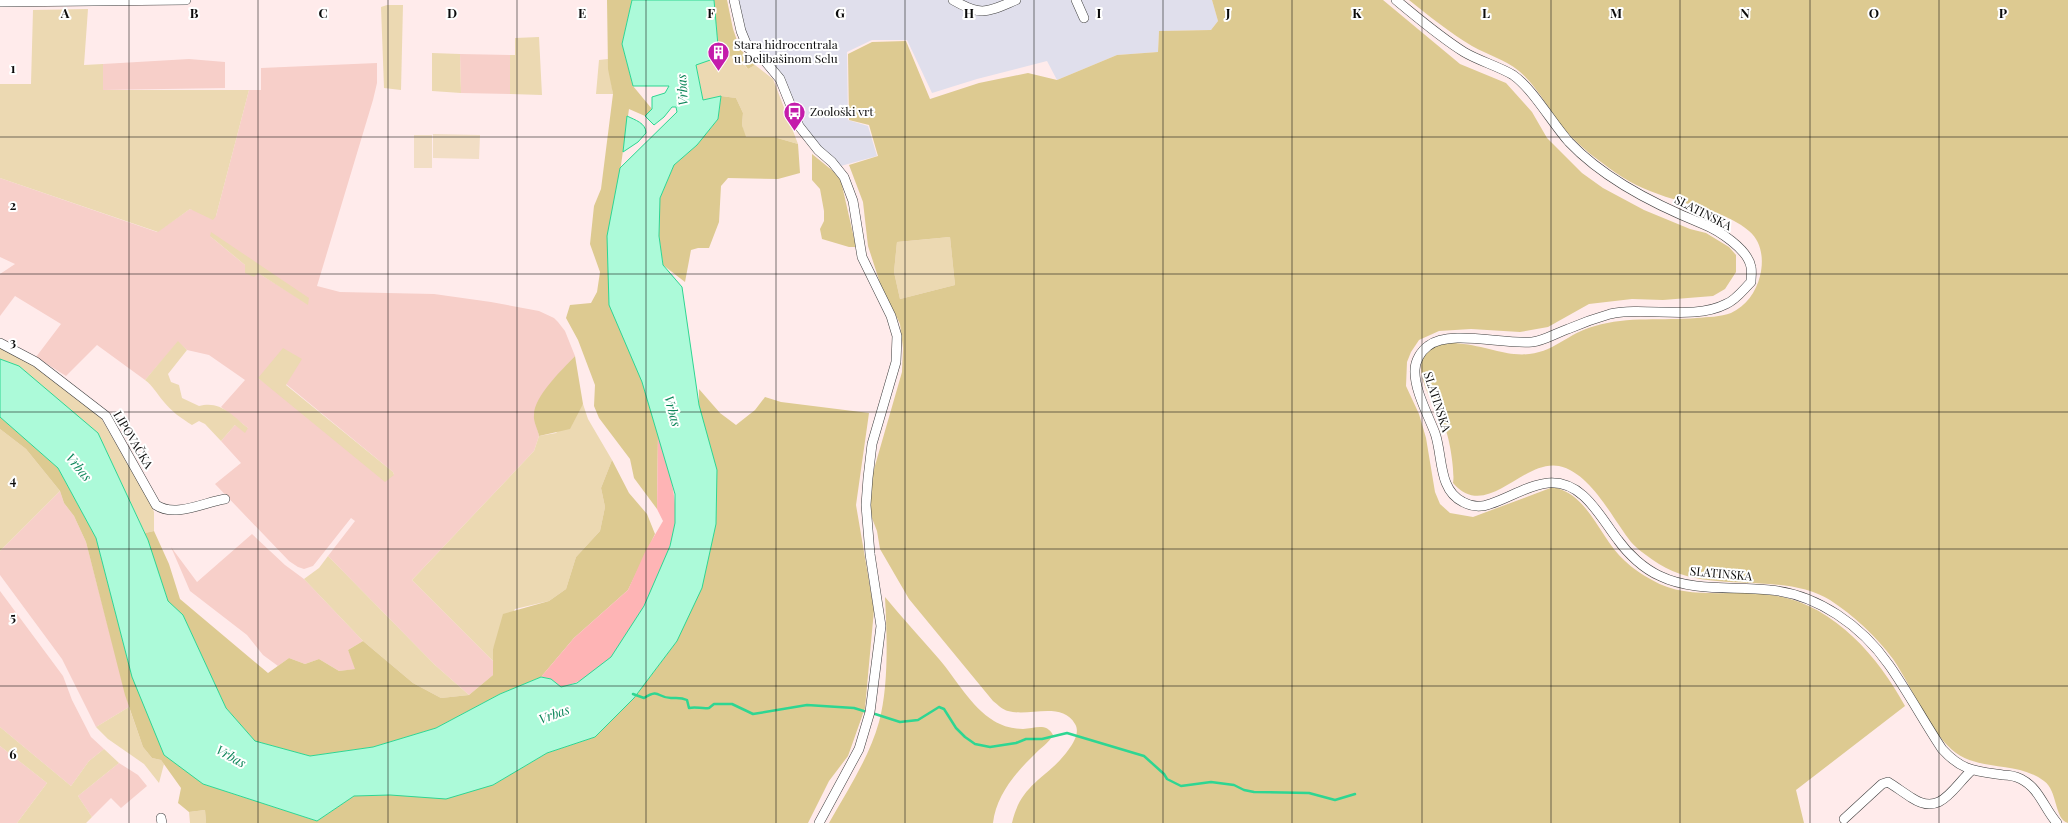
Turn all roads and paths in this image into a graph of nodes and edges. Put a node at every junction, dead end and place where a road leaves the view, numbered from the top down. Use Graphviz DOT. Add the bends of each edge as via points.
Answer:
graph roads {
  1 [pos="186,0"];
  2 [pos="734,0"];
  3 [pos="953,0"];
  4 [pos="1016,0"];
  5 [pos="1076,0"];
  6 [pos="1396,0"];
  7 [pos="0,2"];
  8 [pos="1084,18"];
  9 [pos="0,343"];
  10 [pos="225,499"];
  11 [pos="1972,770"];
  12 [pos="1844,819"];
  13 [pos="2049,819"];
  14 [pos="819,823"];
  15 [pos="2057,823"];
  1 -- 7 [label="street"];
  2 -- 14 [label="street" via="748,48 780,79 798,126 844,177 853,201 862,257 891,316 897,336 896,362 872,444 866,505 881,626 870,715 859,749"];
  3 -- 4 [label="street" via="971,10 981,12"];
  5 -- 8 [label="street"];
  6 -- 11 [label="street, SLATINSKA" via="1464,52 1513,75 1570,143 1594,163 1638,193 1729,239 1745,254 1751,266 1751,282 1725,305 1699,311 1614,313 1533,342 1450,339 1435,341 1425,348 1418,357 1414,369 1416,382 1437,439 1440,464 1449,490 1460,501 1471,506 1485,506 1530,488 1548,483 1562,484 1582,495 1632,556 1660,576 1702,587 1790,593 1818,603 1860,633 1888,663 1942,749 1961,766"];
  9 -- 10 [label="street, LIPOVAČKA" via="36,362 106,416 156,506 172,510"];
  11 -- 12 [label="street" via="1941,802 1930,805 1912,799 1888,782 1882,784"];
  11 -- 13 [label="street, SLATINSKA" via="2020,778 2037,791"];
  13 -- 15 [label="street, SLATINSKA"];
}
